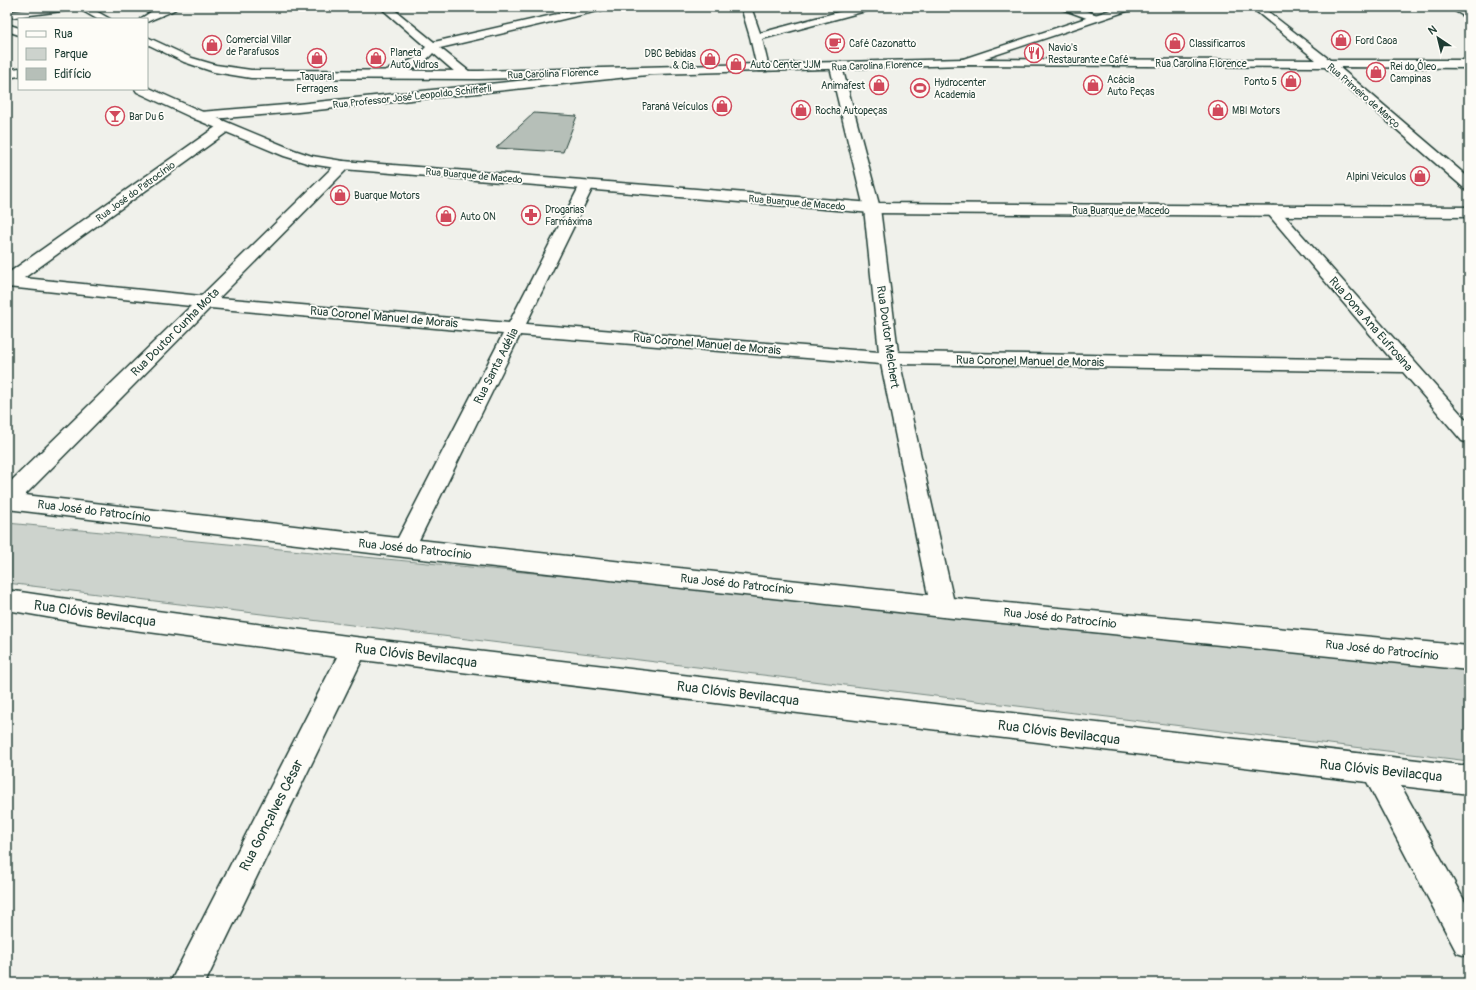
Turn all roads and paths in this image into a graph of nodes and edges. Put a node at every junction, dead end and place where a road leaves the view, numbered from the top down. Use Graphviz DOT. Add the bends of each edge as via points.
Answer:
graph roads {
  1 [pos="23,7"];
  2 [pos="69,7"];
  3 [pos="81,7"];
  4 [pos="173,7"];
  5 [pos="385,7"];
  6 [pos="602,7"];
  7 [pos="746,7"];
  8 [pos="869,7"];
  9 [pos="1066,7"];
  10 [pos="1130,7"];
  11 [pos="1256,7"];
  12 [pos="1453,7"];
  13 [pos="7,9"];
  14 [pos="7,15"];
  15 [pos="1469,16"];
  16 [pos="104,18"];
  17 [pos="147,18"];
  18 [pos="1096,18"];
  19 [pos="7,27"];
  20 [pos="18,32"];
  21 [pos="756,37"];
  22 [pos="148,40"];
  23 [pos="432,46"];
  24 [pos="964,62"];
  25 [pos="1327,63"];
  26 [pos="1469,64"];
  27 [pos="836,66"];
  28 [pos="763,68"];
  29 [pos="672,69"];
  30 [pos="18,72"];
  31 [pos="7,74"];
  32 [pos="386,75"];
  33 [pos="466,75"];
  34 [pos="143,90"];
  35 [pos="200,116"];
  36 [pos="225,127"];
  37 [pos="343,164"];
  38 [pos="587,184"];
  39 [pos="1469,185"];
  40 [pos="872,208"];
  41 [pos="1273,211"];
  42 [pos="1469,212"];
  43 [pos="7,282"];
  44 [pos="205,302"];
  45 [pos="514,329"];
  46 [pos="889,358"];
  47 [pos="1408,366"];
  48 [pos="1469,436"];
  49 [pos="7,500"];
  50 [pos="404,548"];
  51 [pos="7,600"];
  52 [pos="943,607"];
  53 [pos="355,648"];
  54 [pos="1469,658"];
  55 [pos="1376,770"];
  56 [pos="1469,780"];
  57 [pos="1469,941"];
  58 [pos="187,983"];
  1 -- 13 [label="street"];
  2 -- 14 [label="street"];
  3 -- 16 [label="street"];
  4 -- 17 [label="street"];
  5 -- 23 [label="street"];
  6 -- 23 [label="street"];
  7 -- 21 [label="street"];
  8 -- 21 [label="street"];
  9 -- 18 [label="street"];
  10 -- 18 [label="street"];
  11 -- 25 [label="street, Rua Primeiro de Março"];
  12 -- 15 [label="street"];
  18 -- 24 [label="street"];
  19 -- 20 [label="street"];
  21 -- 28 [label="street"];
  22 -- 32 [label="street, Rua Carolina Florence" via="188,60 214,68 251,74"];
  23 -- 32 [label="street" via="427,56 414,65"];
  23 -- 33 [label="street"];
  24 -- 25 [label="street, Rua Carolina Florence"];
  24 -- 27 [label="street, Rua Carolina Florence"];
  25 -- 26 [label="street, Rua Carolina Florence"];
  25 -- 39 [label="street, Rua Primeiro de Março"];
  27 -- 28 [label="street, Rua Carolina Florence"];
  27 -- 40 [label="street, Rua Doutor Melchert"];
  28 -- 29 [label="street, Rua Carolina Florence"];
  29 -- 33 [label="street, Rua Carolina Florence"];
  29 -- 35 [label="street, Rua Professor José Leopoldo Schifferli"];
  30 -- 31 [label="street"];
  32 -- 33 [label="street, Rua Carolina Florence"];
  34 -- 35 [label="street, Rua Buarque de Macedo"];
  35 -- 36 [label="street, Rua Buarque de Macedo"];
  36 -- 37 [label="street, Rua Buarque de Macedo" via="296,156"];
  36 -- 43 [label="street, Rua José do Patrocínio"];
  37 -- 38 [label="street, Rua Buarque de Macedo"];
  37 -- 44 [label="street, Rua Doutor Cunha Mota"];
  38 -- 40 [label="street, Rua Buarque de Macedo"];
  38 -- 45 [label="street, Rua Santa Adélia"];
  40 -- 41 [label="street, Rua Buarque de Macedo"];
  40 -- 46 [label="street, Rua Doutor Melchert"];
  41 -- 42 [label="street, Rua Buarque de Macedo"];
  41 -- 47 [label="street, Rua Dona Ana Eufrosina"];
  43 -- 44 [label="street, Rua Coronel Manuel de Morais"];
  44 -- 45 [label="street, Rua Coronel Manuel de Morais"];
  44 -- 49 [label="street, Rua Doutor Cunha Mota"];
  45 -- 46 [label="street, Rua Coronel Manuel de Morais"];
  45 -- 50 [label="street, Rua Santa Adélia"];
  46 -- 47 [label="street, Rua Coronel Manuel de Morais"];
  46 -- 52 [label="street, Rua Doutor Melchert"];
  47 -- 48 [label="street, Rua Dona Ana Eufrosina"];
  49 -- 50 [label="street, Rua José do Patrocínio"];
  50 -- 52 [label="street, Rua José do Patrocínio"];
  51 -- 53 [label="street, Rua Clóvis Bevilacqua"];
  52 -- 54 [label="street, Rua José do Patrocínio"];
  53 -- 55 [label="street, Rua Clóvis Bevilacqua"];
  53 -- 58 [label="street, Rua Gonçalves César"];
  55 -- 56 [label="street, Rua Clóvis Bevilacqua"];
  55 -- 57 [label="street"];
}
